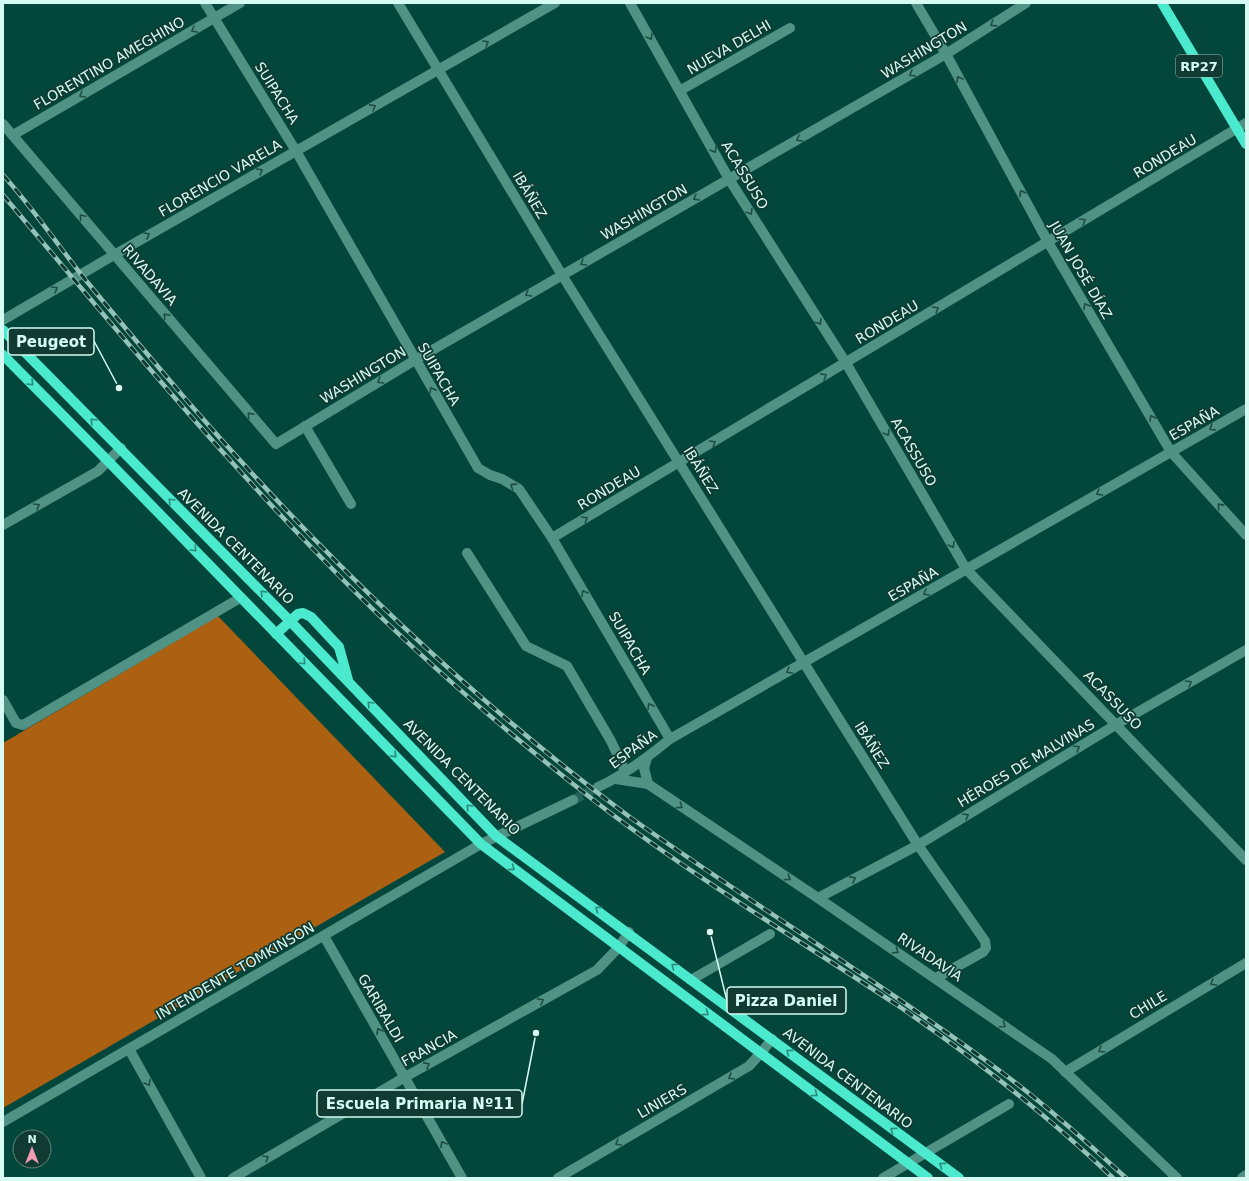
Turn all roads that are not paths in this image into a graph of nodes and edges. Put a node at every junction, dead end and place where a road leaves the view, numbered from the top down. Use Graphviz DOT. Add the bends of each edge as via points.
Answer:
graph roads {
  1 [pos="205,3"];
  2 [pos="240,3"];
  3 [pos="398,3"];
  4 [pos="555,3"];
  5 [pos="630,3"];
  6 [pos="916,3"];
  7 [pos="1026,3"];
  8 [pos="1162,3"];
  9 [pos="214,18"];
  10 [pos="790,28"];
  11 [pos="946,54"];
  12 [pos="438,71"];
  13 [pos="681,90"];
  14 [pos="1246,123"];
  15 [pos="3,124"];
  16 [pos="1236,129"];
  17 [pos="13,135"];
  18 [pos="1246,144"];
  19 [pos="296,151"];
  20 [pos="730,179"];
  21 [pos="1048,242"];
  22 [pos="114,255"];
  23 [pos="562,275"];
  24 [pos="3,320"];
  25 [pos="3,330"];
  26 [pos="3,355"];
  27 [pos="415,360"];
  28 [pos="846,364"];
  29 [pos="1246,409"];
  30 [pos="305,426"];
  31 [pos="276,444"];
  32 [pos="121,448"];
  33 [pos="1171,452"];
  34 [pos="108,461"];
  35 [pos="679,463"];
  36 [pos="352,504"];
  37 [pos="3,525"];
  38 [pos="1246,535"];
  39 [pos="552,538"];
  40 [pos="467,553"];
  41 [pos="966,569"];
  42 [pos="240,598"];
  43 [pos="290,621"];
  44 [pos="276,634"];
  45 [pos="1246,650"];
  46 [pos="804,663"];
  47 [pos="349,682"];
  48 [pos="3,700"];
  49 [pos="1117,724"];
  50 [pos="670,739"];
  51 [pos="648,758"];
  52 [pos="625,771"];
  53 [pos="616,779"];
  54 [pos="648,784"];
  55 [pos="598,787"];
  56 [pos="573,800"];
  57 [pos="496,836"];
  58 [pos="481,844"];
  59 [pos="918,845"];
  60 [pos="1246,860"];
  61 [pos="818,898"];
  62 [pos="629,932"];
  63 [pos="770,934"];
  64 [pos="324,936"];
  65 [pos="618,948"];
  66 [pos="1246,963"];
  67 [pos="936,978"];
  68 [pos="691,980"];
  69 [pos="772,1039"];
  70 [pos="129,1048"];
  71 [pos="761,1053"];
  72 [pos="1065,1072"];
  73 [pos="405,1078"];
  74 [pos="1009,1104"];
  75 [pos="3,1122"];
  76 [pos="925,1153"];
  77 [pos="907,1163"];
  78 [pos="1246,1176"];
  79 [pos="201,1178"];
  80 [pos="233,1178"];
  81 [pos="462,1178"];
  82 [pos="558,1178"];
  83 [pos="883,1178"];
  84 [pos="928,1178"];
  85 [pos="959,1178"];
  86 [pos="1177,1178"];
  87 [pos="1242,1178"];
  1 -- 9 [label="street, SUIPACHA"];
  2 -- 9 [label="street, FLORENTINO AMEGHINO"];
  3 -- 12 [label="street, IBÁÑEZ"];
  12 -- 4 [label="street, FLORENCIO VARELA, one-way"];
  5 -- 13 [label="street, ACASSUSO, one-way"];
  6 -- 11 [label="street, JUAN JOSÉ DÍAZ"];
  7 -- 11 [label="street, WASHINGTON, one-way"];
  8 -- 16 [label="main road, RP27"];
  9 -- 17 [label="street, FLORENTINO AMEGHINO, one-way"];
  9 -- 19 [label="street, SUIPACHA"];
  10 -- 13 [label="street, NUEVA DELHI"];
  11 -- 20 [label="street, WASHINGTON, one-way"];
  21 -- 11 [label="street, JUAN JOSÉ DÍAZ, one-way"];
  19 -- 12 [label="street, FLORENCIO VARELA, one-way"];
  12 -- 23 [label="street, IBÁÑEZ"];
  13 -- 20 [label="street, ACASSUSO, one-way"];
  14 -- 16 [label="street, RONDEAU"];
  15 -- 17 [label="street, RIVADAVIA"];
  16 -- 18 [label="main road, RP27"];
  21 -- 16 [label="street, RONDEAU, one-way"];
  22 -- 17 [label="street, RIVADAVIA, one-way"];
  22 -- 19 [label="street, FLORENCIO VARELA, one-way"];
  19 -- 27 [label="street, SUIPACHA"];
  20 -- 23 [label="street, WASHINGTON, one-way"];
  20 -- 28 [label="street, ACASSUSO, one-way"];
  28 -- 21 [label="street, RONDEAU, one-way"];
  33 -- 21 [label="street, JUAN JOSÉ DÍAZ, one-way"];
  24 -- 22 [label="street, FLORENCIO VARELA, one-way"];
  31 -- 22 [label="street, RIVADAVIA, one-way"];
  23 -- 27 [label="street, WASHINGTON, one-way"];
  23 -- 35 [label="street, IBÁÑEZ"];
  32 -- 25 [label="main road, AVENIDA CENTENARIO, one-way"];
  26 -- 34 [label="main road, one-way"];
  27 -- 30 [label="street, WASHINGTON, one-way"];
  39 -- 27 [label="street, SUIPACHA, one-way" via="519,489 502,478 478,468"];
  35 -- 28 [label="street, RONDEAU, one-way"];
  28 -- 41 [label="street, ACASSUSO, one-way"];
  29 -- 33 [label="street, ESPAÑA, one-way"];
  30 -- 31 [label="street, WASHINGTON"];
  30 -- 36 [label="street"];
  32 -- 34 [label="street"];
  43 -- 32 [label="main road, AVENIDA CENTENARIO, one-way"];
  38 -- 33 [label="street, JUAN JOSÉ DÍAZ, one-way"];
  33 -- 41 [label="street, ESPAÑA, one-way"];
  37 -- 34 [label="street, one-way" via="98,471"];
  34 -- 42 [label="main road, one-way"];
  39 -- 35 [label="street, RONDEAU, one-way"];
  35 -- 46 [label="street, IBÁÑEZ"];
  50 -- 39 [label="street, SUIPACHA, one-way"];
  40 -- 52 [label="street" via="526,646 567,666 611,741"];
  41 -- 46 [label="street, ESPAÑA, one-way"];
  41 -- 49 [label="street, ACASSUSO"];
  42 -- 44 [label="main road"];
  42 -- 48 [label="street" via="23,725 16,724"];
  43 -- 44 [label="main road"];
  43 -- 47 [label="main road, AVENIDA CENTENARIO"];
  43 -- 47 [label="main road" via="303,613 311,617 339,647"];
  44 -- 58 [label="main road, one-way"];
  49 -- 45 [label="street, HÉROES DE MALVINAS, one-way"];
  46 -- 50 [label="street, ESPAÑA, one-way"];
  46 -- 59 [label="street, IBÁÑEZ"];
  57 -- 47 [label="main road, AVENIDA CENTENARIO, one-way"];
  59 -- 49 [label="street, HÉROES DE MALVINAS, one-way"];
  49 -- 60 [label="street, ACASSUSO"];
  50 -- 51 [label="street, ESPAÑA"];
  51 -- 52 [label="street, ESPAÑA"];
  51 -- 54 [label="street" via="644,768"];
  52 -- 53 [label="street, ESPAÑA"];
  53 -- 54 [label="street, RIVADAVIA"];
  53 -- 55 [label="street, ESPAÑA"];
  54 -- 61 [label="street, RIVADAVIA, one-way"];
  56 -- 57 [label="street"];
  57 -- 58 [label="street"];
  62 -- 57 [label="main road, AVENIDA CENTENARIO, one-way"];
  58 -- 64 [label="street, INTENDENTE TOMKINSON"];
  58 -- 65 [label="main road, one-way"];
  61 -- 59 [label="street, HÉROES DE MALVINAS, one-way"];
  59 -- 67 [label="street, IBÁÑEZ" via="985,941 986,948"];
  61 -- 67 [label="street, RIVADAVIA, one-way"];
  62 -- 65 [label="street, FRANCIA"];
  68 -- 62 [label="main road, AVENIDA CENTENARIO, one-way"];
  63 -- 68 [label="street"];
  64 -- 70 [label="street, INTENDENTE TOMKINSON"];
  73 -- 64 [label="street, GARIBALDI, one-way"];
  65 -- 71 [label="main road, one-way"];
  73 -- 65 [label="street, FRANCIA, one-way" via="597,970"];
  66 -- 72 [label="street, CHILE, one-way"];
  67 -- 72 [label="street, RIVADAVIA, one-way" via="1052,1059"];
  68 -- 69 [label="main road, AVENIDA CENTENARIO"];
  69 -- 71 [label="street, LINIERS"];
  76 -- 69 [label="main road, AVENIDA CENTENARIO, one-way"];
  70 -- 75 [label="street, INTENDENTE TOMKINSON"];
  70 -- 79 [label="street, one-way"];
  71 -- 77 [label="main road, one-way"];
  71 -- 82 [label="street, LINIERS, one-way" via="749,1066"];
  72 -- 86 [label="street, RIVADAVIA"];
  80 -- 73 [label="street, FRANCIA, one-way"];
  81 -- 73 [label="street, GARIBALDI, one-way"];
  74 -- 76 [label="street"];
  76 -- 77 [label="street"];
  85 -- 76 [label="main road, AVENIDA CENTENARIO, one-way"];
  77 -- 83 [label="street"];
  77 -- 84 [label="main road"];
  78 -- 87 [label="street"];
}
